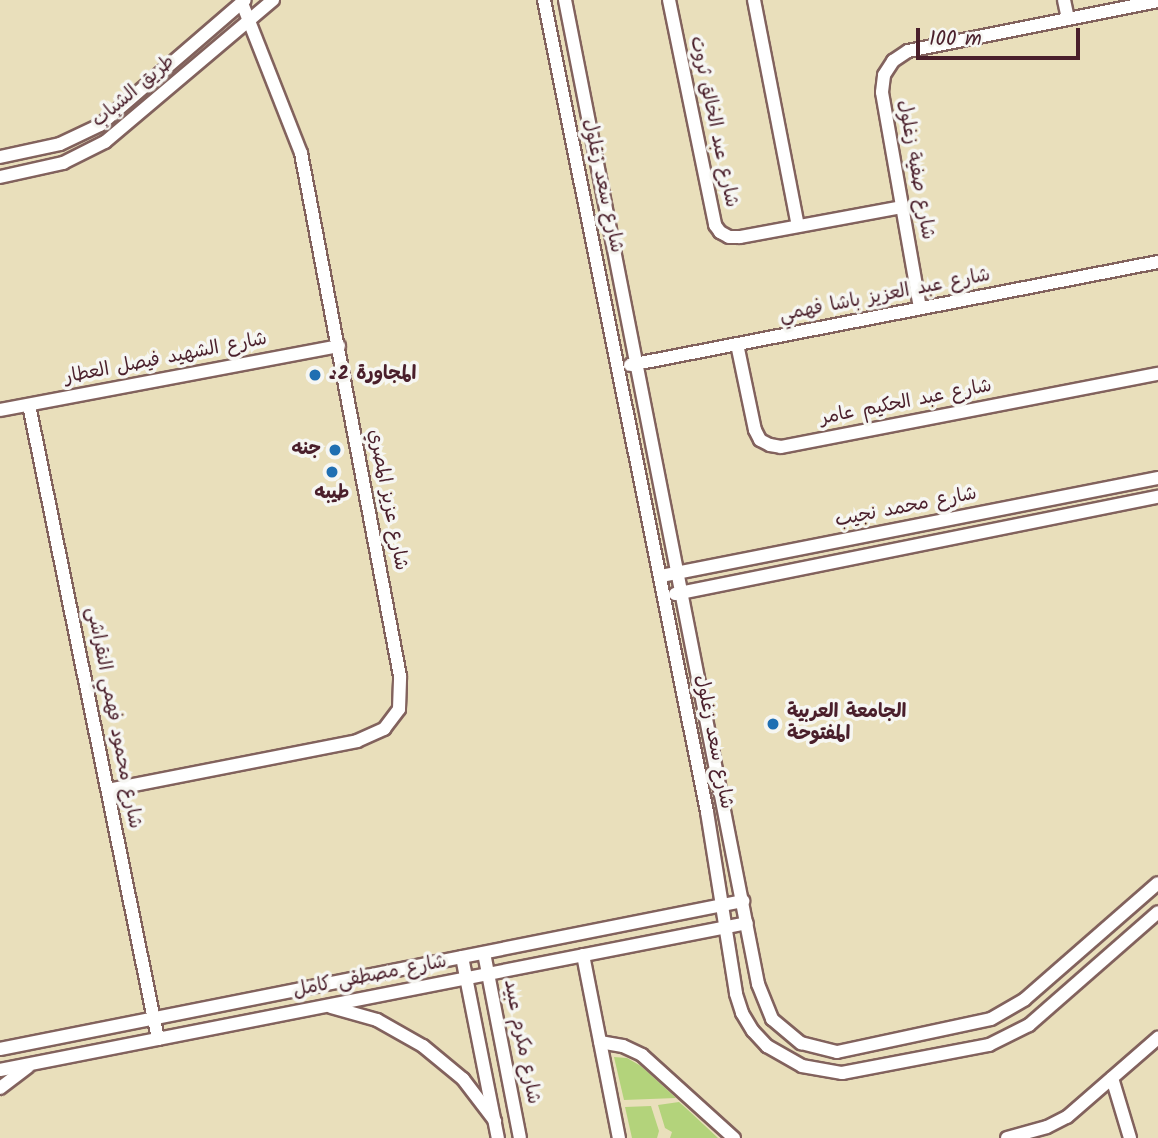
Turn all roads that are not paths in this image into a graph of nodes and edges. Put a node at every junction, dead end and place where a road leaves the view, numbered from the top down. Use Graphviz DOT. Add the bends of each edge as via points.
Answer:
graph roads {
  1 [pos="273,0"];
  2 [pos="544,0"];
  3 [pos="565,0"];
  4 [pos="669,0"];
  5 [pos="754,0"];
  6 [pos="1064,0"];
  7 [pos="243,1"];
  8 [pos="1158,1"];
  9 [pos="1068,19"];
  10 [pos="249,20"];
  11 [pos="0,157"];
  12 [pos="0,177"];
  13 [pos="902,207"];
  14 [pos="798,226"];
  15 [pos="1158,262"];
  16 [pos="920,308"];
  17 [pos="737,344"];
  18 [pos="339,346"];
  19 [pos="638,364"];
  20 [pos="619,368"];
  21 [pos="1158,374"];
  22 [pos="29,405"];
  23 [pos="0,411"];
  24 [pos="1158,478"];
  25 [pos="1158,497"];
  26 [pos="948,519"];
  27 [pos="952,538"];
  28 [pos="680,572"];
  29 [pos="661,576"];
  30 [pos="683,592"];
  31 [pos="665,596"];
  32 [pos="108,790"];
  33 [pos="1158,883"];
  34 [pos="743,901"];
  35 [pos="724,905"];
  36 [pos="699,910"];
  37 [pos="1158,912"];
  38 [pos="747,923"];
  39 [pos="727,927"];
  40 [pos="703,932"];
  41 [pos="1093,939"];
  42 [pos="484,953"];
  43 [pos="583,955"];
  44 [pos="1108,956"];
  45 [pos="462,957"];
  46 [pos="1060,967"];
  47 [pos="488,974"];
  48 [pos="467,978"];
  49 [pos="1073,987"];
  50 [pos="327,1006"];
  51 [pos="154,1019"];
  52 [pos="1158,1038"];
  53 [pos="158,1039"];
  54 [pos="600,1042"];
  55 [pos="0,1049"];
  56 [pos="33,1063"];
  57 [pos="0,1070"];
  58 [pos="1112,1078"];
  59 [pos="0,1088"];
  60 [pos="495,1121"];
  61 [pos="498,1138"];
  62 [pos="520,1138"];
  63 [pos="619,1138"];
  64 [pos="733,1138"];
  65 [pos="1007,1138"];
  66 [pos="1130,1138"];
  1 -- 10 [label="street, طريق الشباب"];
  2 -- 20 [label="street, شارع سعد زغلول"];
  3 -- 19 [label="street, شارع سعد زغلول"];
  4 -- 14 [label="street, شارع عبد الخالق ثروت" via="715,225 729,237"];
  5 -- 14 [label="street"];
  6 -- 9 [label="street"];
  7 -- 10 [label="street, شارع عزيز المصري"];
  7 -- 11 [label="street, طريق الشباب" via="87,133 60,145"];
  8 -- 9 [label="street, شارع صفية زغلول"];
  9 -- 13 [label="street, شارع صفية زغلول" via="908,51 893,61 884,75 882,92"];
  10 -- 12 [label="street, طريق الشباب" via="98,146 63,163"];
  10 -- 18 [label="street, شارع عزيز المصري" via="301,153"];
  13 -- 14 [label="street, شارع عبد الخالق ثروت"];
  13 -- 16 [label="street, شارع صفية زغلول"];
  15 -- 16 [label="street, شارع عبد العزيز باشا فهمي"];
  16 -- 17 [label="street, شارع عبد العزيز باشا فهمي"];
  17 -- 19 [label="street, شارع عبد العزيز باشا فهمي"];
  17 -- 21 [label="street, شارع عبد الحكيم عامر" via="755,430 770,445 780,447"];
  18 -- 22 [label="street, شارع الشهيد فيصل العطار"];
  18 -- 32 [label="street, شارع عزيز المصري" via="400,676 399,709 384,729 358,741"];
  19 -- 20 [label="street, شارع عبد العزيز باشا فهمي"];
  19 -- 28 [label="street, شارع سعد زغلول"];
  20 -- 29 [label="street, شارع سعد زغلول"];
  22 -- 23 [label="street, شارع الشهيد فيصل العطار"];
  22 -- 32 [label="street, شارع محمود فهمي النقراشى"];
  24 -- 26 [label="street, شارع محمد نجيب"];
  25 -- 27 [label="street, شارع محمد نجيب"];
  26 -- 27 [label="street"];
  26 -- 28 [label="street, شارع محمد نجيب"];
  27 -- 30 [label="street, شارع محمد نجيب"];
  28 -- 29 [label="street, شارع محمد نجيب"];
  28 -- 30 [label="street, شارع سعد زغلول"];
  29 -- 31 [label="street, شارع سعد زغلول"];
  30 -- 31 [label="street, شارع محمد نجيب"];
  30 -- 34 [label="street, شارع سعد زغلول"];
  31 -- 35 [label="street, شارع سعد زغلول"];
  32 -- 51 [label="street, شارع محمود فهمي النقراشى"];
  33 -- 41 [label="street, شارع سعد زغلول"];
  34 -- 35 [label="street, شارع مصطفى كامل"];
  34 -- 38 [label="street, شارع سعد زغلول"];
  35 -- 36 [label="street, شارع مصطفى كامل"];
  35 -- 39 [label="street, شارع سعد زغلول"];
  36 -- 40 [label="street" via="704,916"];
  36 -- 42 [label="street, شارع مصطفى كامل"];
  37 -- 44 [label="street, شارع سعد زغلول"];
  38 -- 39 [label="street, شارع مصطفى كامل"];
  38 -- 46 [label="street, شارع سعد زغلول" via="761,993 772,1019 793,1038 818,1050 856,1049 992,1019 1025,999"];
  39 -- 40 [label="street, شارع مصطفى كامل"];
  39 -- 49 [label="street, شارع سعد زغلول" via="736,994 753,1031 783,1058 821,1071 862,1070 989,1045 1028,1025"];
  40 -- 43 [label="street, شارع مصطفى كامل"];
  41 -- 44 [label="street"];
  41 -- 46 [label="street, شارع سعد زغلول"];
  42 -- 45 [label="street, شارع مصطفى كامل"];
  42 -- 47 [label="street, شارع مكرم عبيد"];
  43 -- 47 [label="street, شارع مصطفى كامل"];
  43 -- 54 [label="street"];
  44 -- 49 [label="street, شارع سعد زغلول"];
  45 -- 48 [label="street"];
  45 -- 51 [label="street, شارع مصطفى كامل"];
  46 -- 49 [label="street"];
  47 -- 48 [label="street, شارع مصطفى كامل"];
  47 -- 62 [label="street, شارع مكرم عبيد"];
  48 -- 50 [label="street, شارع مصطفى كامل"];
  48 -- 60 [label="street"];
  50 -- 53 [label="street, شارع مصطفى كامل"];
  50 -- 60 [label="street" via="377,1020 423,1046 463,1079"];
  51 -- 53 [label="street, شارع محمود فهمي النقراشى"];
  51 -- 55 [label="street, شارع مصطفى كامل"];
  52 -- 58 [label="street"];
  53 -- 56 [label="street, شارع مصطفى كامل"];
  54 -- 63 [label="street"];
  54 -- 64 [label="street" via="642,1055"];
  56 -- 57 [label="street, شارع مصطفى كامل"];
  56 -- 59 [label="street"];
  58 -- 65 [label="street" via="1067,1117"];
  58 -- 66 [label="street"];
  60 -- 61 [label="street"];
}
